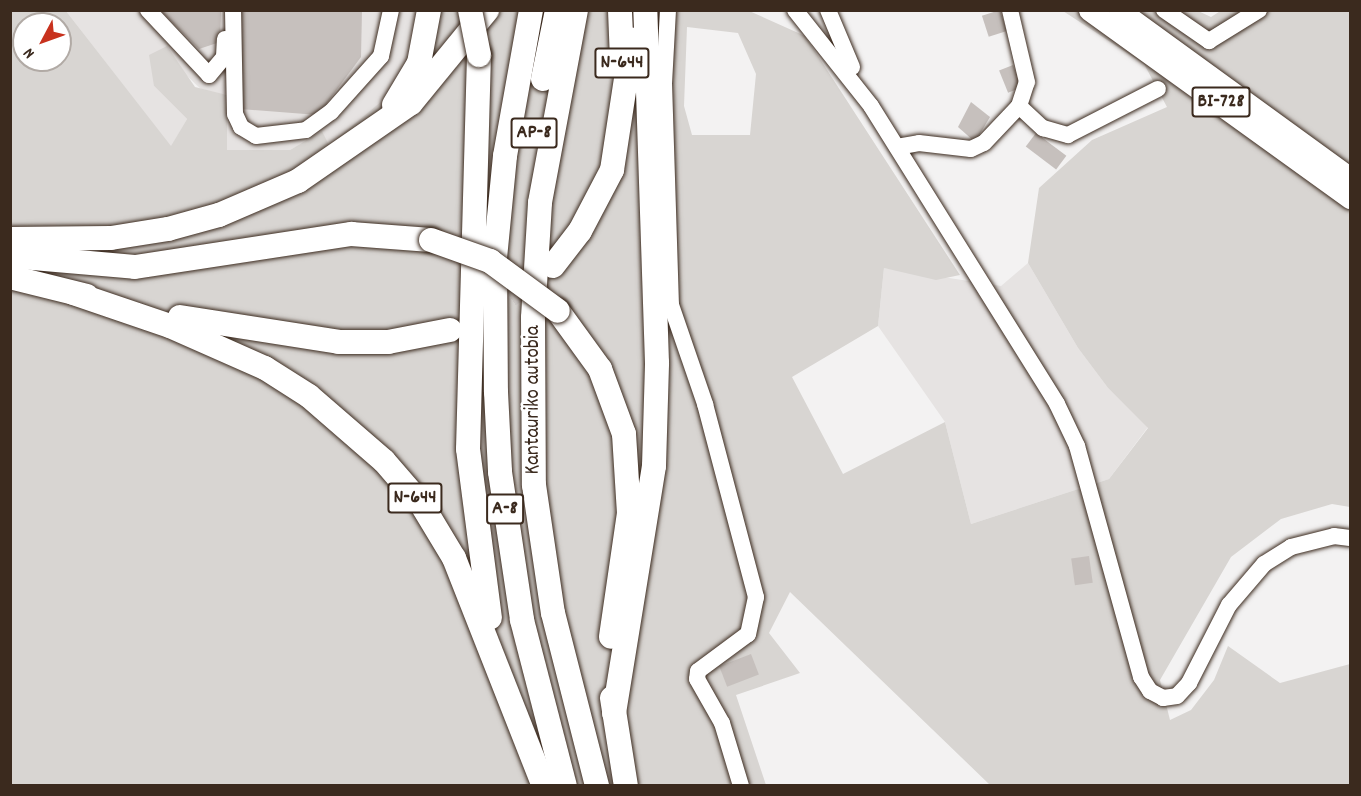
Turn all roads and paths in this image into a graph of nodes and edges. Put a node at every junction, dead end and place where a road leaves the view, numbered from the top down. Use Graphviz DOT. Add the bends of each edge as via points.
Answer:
graph roads {
  1 [pos="148,10"];
  2 [pos="225,10"];
  3 [pos="233,10"];
  4 [pos="392,10"];
  5 [pos="429,10"];
  6 [pos="470,10"];
  7 [pos="487,10"];
  8 [pos="531,10"];
  9 [pos="556,10"];
  10 [pos="576,10"];
  11 [pos="620,10"];
  12 [pos="633,10"];
  13 [pos="645,10"];
  14 [pos="668,10"];
  15 [pos="795,10"];
  16 [pos="828,10"];
  17 [pos="1010,10"];
  18 [pos="1089,10"];
  19 [pos="1119,10"];
  20 [pos="1164,10"];
  21 [pos="1258,10"];
  22 [pos="1158,89"];
  23 [pos="871,106"];
  24 [pos="1018,106"];
  25 [pos="623,116"];
  26 [pos="373,131"];
  27 [pos="897,147"];
  28 [pos="1350,178"];
  29 [pos="1350,198"];
  30 [pos="10,239"];
  31 [pos="10,256"];
  32 [pos="553,266"];
  33 [pos="10,277"];
  34 [pos="73,293"];
  35 [pos="450,330"];
  36 [pos="534,485"];
  37 [pos="1350,538"];
  38 [pos="502,677"];
  39 [pos="614,713"];
  40 [pos="544,786"];
  41 [pos="565,786"];
  42 [pos="597,786"];
  43 [pos="626,786"];
  44 [pos="741,786"];
  1 -- 2 [label="street" via="209,75 224,57"];
  3 -- 4 [label="street" via="235,114 241,127 256,136 306,130 331,112 381,56"];
  5 -- 26 [label="highway" via="419,63"];
  6 -- 38 [label="highway, bridge" via="480,55 468,450 473,522"];
  7 -- 26 [label="highway" via="432,81"];
  8 -- 41 [label="highway, Kantauriko autobia / A-8" via="505,156 495,258 496,392 500,472 522,620"];
  9 -- 36 [label="highway, AP-8" via="531,152 522,257 522,393"];
  10 -- 36 [label="highway, Kantauriko autobia / A-8" via="540,203 533,318"];
  11 -- 25 [label="highway, N-644"];
  12 -- 25 [label="highway"];
  13 -- 39 [label="highway" via="657,363 654,465"];
  14 -- 44 [label="street" via="664,83 671,305 705,404 756,597 748,634 698,671 697,679 722,723"];
  15 -- 23 [label="street"];
  16 -- 23 [label="street"];
  17 -- 24 [label="street" via="1027,82"];
  18 -- 29 [label="main road, BI-728"];
  19 -- 28 [label="main road, BI-728"];
  20 -- 21 [label="street" via="1209,41"];
  22 -- 24 [label="street" via="1068,135 1042,128"];
  23 -- 27 [label="street"];
  24 -- 27 [label="street" via="984,143 971,149 919,143"];
  25 -- 32 [label="highway, N-644" via="612,170 597,203"];
  26 -- 30 [label="highway" via="298,181 219,215 111,238"];
  27 -- 37 [label="street" via="1057,404 1077,446 1142,677 1150,691 1163,698 1178,696 1189,683 1229,605 1264,564 1291,547"];
  31 -- 39 [label="highway, bridge" via="135,267 351,234 431,240 490,261 558,311 600,369 618,414 628,465 629,513 609,658"];
  33 -- 34 [label="highway, N-644"];
  34 -- 35 [label="highway, N-644" via="308,339 388,342"];
  34 -- 38 [label="highway, N-644" via="222,346 265,368 347,426 384,461 440,532"];
  36 -- 42 [label="highway, Kantauriko autobia / A-8" via="553,613"];
  38 -- 40 [label="highway"];
  39 -- 43 [label="highway"];
}
